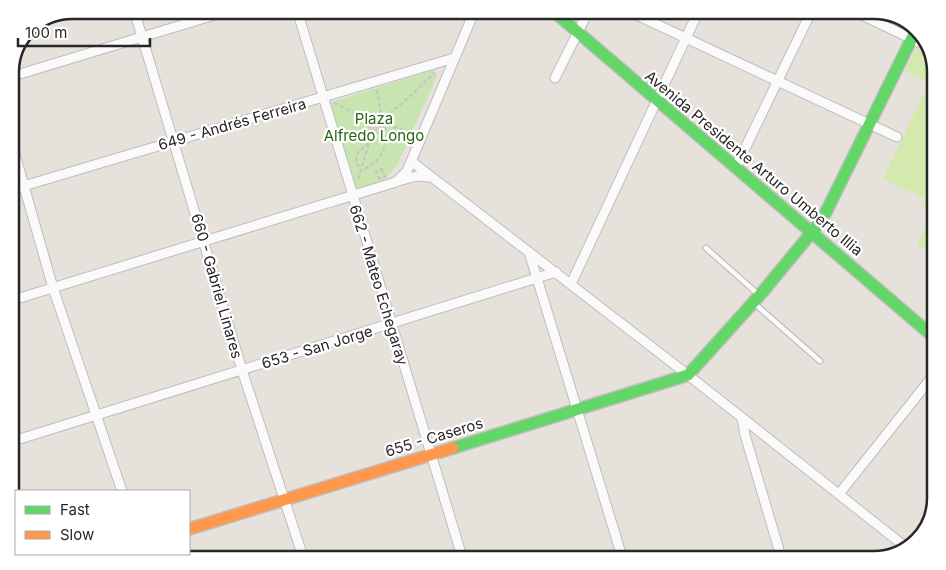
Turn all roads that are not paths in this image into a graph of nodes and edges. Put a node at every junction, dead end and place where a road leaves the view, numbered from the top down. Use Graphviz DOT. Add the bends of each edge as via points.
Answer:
graph roads {
  1 [pos="137,19"];
  2 [pos="200,19"];
  3 [pos="300,19"];
  4 [pos="471,19"];
  5 [pos="562,19"];
  6 [pos="585,19"];
  7 [pos="645,19"];
  8 [pos="695,19"];
  9 [pos="808,19"];
  10 [pos="875,19"];
  11 [pos="909,32"];
  12 [pos="578,33"];
  13 [pos="142,36"];
  14 [pos="913,36"];
  15 [pos="686,38"];
  16 [pos="454,58"];
  17 [pos="19,74"];
  18 [pos="555,78"];
  19 [pos="778,82"];
  20 [pos="324,98"];
  21 [pos="656,100"];
  22 [pos="871,124"];
  23 [pos="897,137"];
  24 [pos="174,141"];
  25 [pos="411,161"];
  26 [pos="19,166"];
  27 [pos="736,167"];
  28 [pos="432,178"];
  29 [pos="396,182"];
  30 [pos="25,186"];
  31 [pos="19,188"];
  32 [pos="352,196"];
  33 [pos="813,233"];
  34 [pos="204,241"];
  35 [pos="706,248"];
  36 [pos="529,252"];
  37 [pos="556,272"];
  38 [pos="537,278"];
  39 [pos="571,284"];
  40 [pos="53,288"];
  41 [pos="19,298"];
  42 [pos="757,299"];
  43 [pos="391,324"];
  44 [pos="927,331"];
  45 [pos="820,361"];
  46 [pos="242,370"];
  47 [pos="688,374"];
  48 [pos="927,383"];
  49 [pos="577,408"];
  50 [pos="97,416"];
  51 [pos="742,418"];
  52 [pos="19,439"];
  53 [pos="430,454"];
  54 [pos="122,490"];
  55 [pos="839,494"];
  56 [pos="285,499"];
  57 [pos="190,529"];
  58 [pos="901,544"];
  59 [pos="301,551"];
  60 [pos="460,551"];
  61 [pos="620,551"];
  62 [pos="779,551"];
  1 -- 13 [label="street, 660 - Gabriel Linares"];
  2 -- 13 [label="street"];
  3 -- 20 [label="street, 662 - Mateo Echegaray"];
  4 -- 16 [label="street"];
  5 -- 12 [label="street, Avenida Presidente Arturo Umberto Illia"];
  6 -- 12 [label="street"];
  7 -- 15 [label="street"];
  8 -- 15 [label="street"];
  9 -- 19 [label="street"];
  10 -- 11 [label="street"];
  12 -- 18 [label="street"];
  12 -- 21 [label="street, Avenida Presidente Arturo Umberto Illia"];
  13 -- 17 [label="street"];
  13 -- 24 [label="street, 660 - Gabriel Linares"];
  14 -- 22 [label="street"];
  15 -- 19 [label="street"];
  15 -- 21 [label="street"];
  16 -- 20 [label="street, 649 - Andrés Ferreira"];
  16 -- 25 [label="street"];
  19 -- 22 [label="street"];
  19 -- 27 [label="street"];
  20 -- 24 [label="street, 649 - Andrés Ferreira"];
  20 -- 32 [label="street, 662 - Mateo Echegaray"];
  21 -- 27 [label="street, Avenida Presidente Arturo Umberto Illia"];
  21 -- 39 [label="street"];
  22 -- 23 [label="street"];
  22 -- 33 [label="street"];
  24 -- 30 [label="street, 649 - Andrés Ferreira"];
  24 -- 34 [label="street, 660 - Gabriel Linares"];
  25 -- 28 [label="street"];
  25 -- 29 [label="street"];
  26 -- 30 [label="street"];
  27 -- 33 [label="street, Avenida Presidente Arturo Umberto Illia"];
  28 -- 29 [label="street" via="423,176"];
  28 -- 36 [label="street"];
  29 -- 32 [label="street"];
  30 -- 31 [label="street, 649 - Andrés Ferreira"];
  30 -- 40 [label="street"];
  32 -- 34 [label="street"];
  32 -- 43 [label="street, 662 - Mateo Echegaray"];
  33 -- 42 [label="street"];
  33 -- 44 [label="street, Avenida Presidente Arturo Umberto Illia"];
  34 -- 40 [label="street"];
  34 -- 46 [label="street, 660 - Gabriel Linares"];
  35 -- 42 [label="lane"];
  36 -- 37 [label="street"];
  36 -- 38 [label="street"];
  37 -- 38 [label="street, 653 - San Jorge"];
  37 -- 39 [label="street"];
  38 -- 43 [label="street, 653 - San Jorge"];
  38 -- 49 [label="street"];
  39 -- 47 [label="street"];
  40 -- 41 [label="street"];
  40 -- 50 [label="street"];
  42 -- 45 [label="lane"];
  42 -- 47 [label="street"];
  43 -- 46 [label="street, 653 - San Jorge"];
  43 -- 53 [label="street, 662 - Mateo Echegaray"];
  46 -- 50 [label="street, 653 - San Jorge"];
  46 -- 56 [label="street, 660 - Gabriel Linares"];
  47 -- 49 [label="street, 655 - Caseros"];
  47 -- 51 [label="street"];
  48 -- 55 [label="street"];
  49 -- 53 [label="street, 655 - Caseros"];
  49 -- 61 [label="street"];
  50 -- 52 [label="street, 653 - San Jorge"];
  50 -- 54 [label="street"];
  51 -- 55 [label="street"];
  51 -- 62 [label="street"];
  53 -- 56 [label="street, 655 - Caseros"];
  53 -- 60 [label="street, 662 - Mateo Echegaray"];
  55 -- 58 [label="street"];
  56 -- 57 [label="street, 655 - Caseros"];
  56 -- 59 [label="street, 660 - Gabriel Linares"];
}
